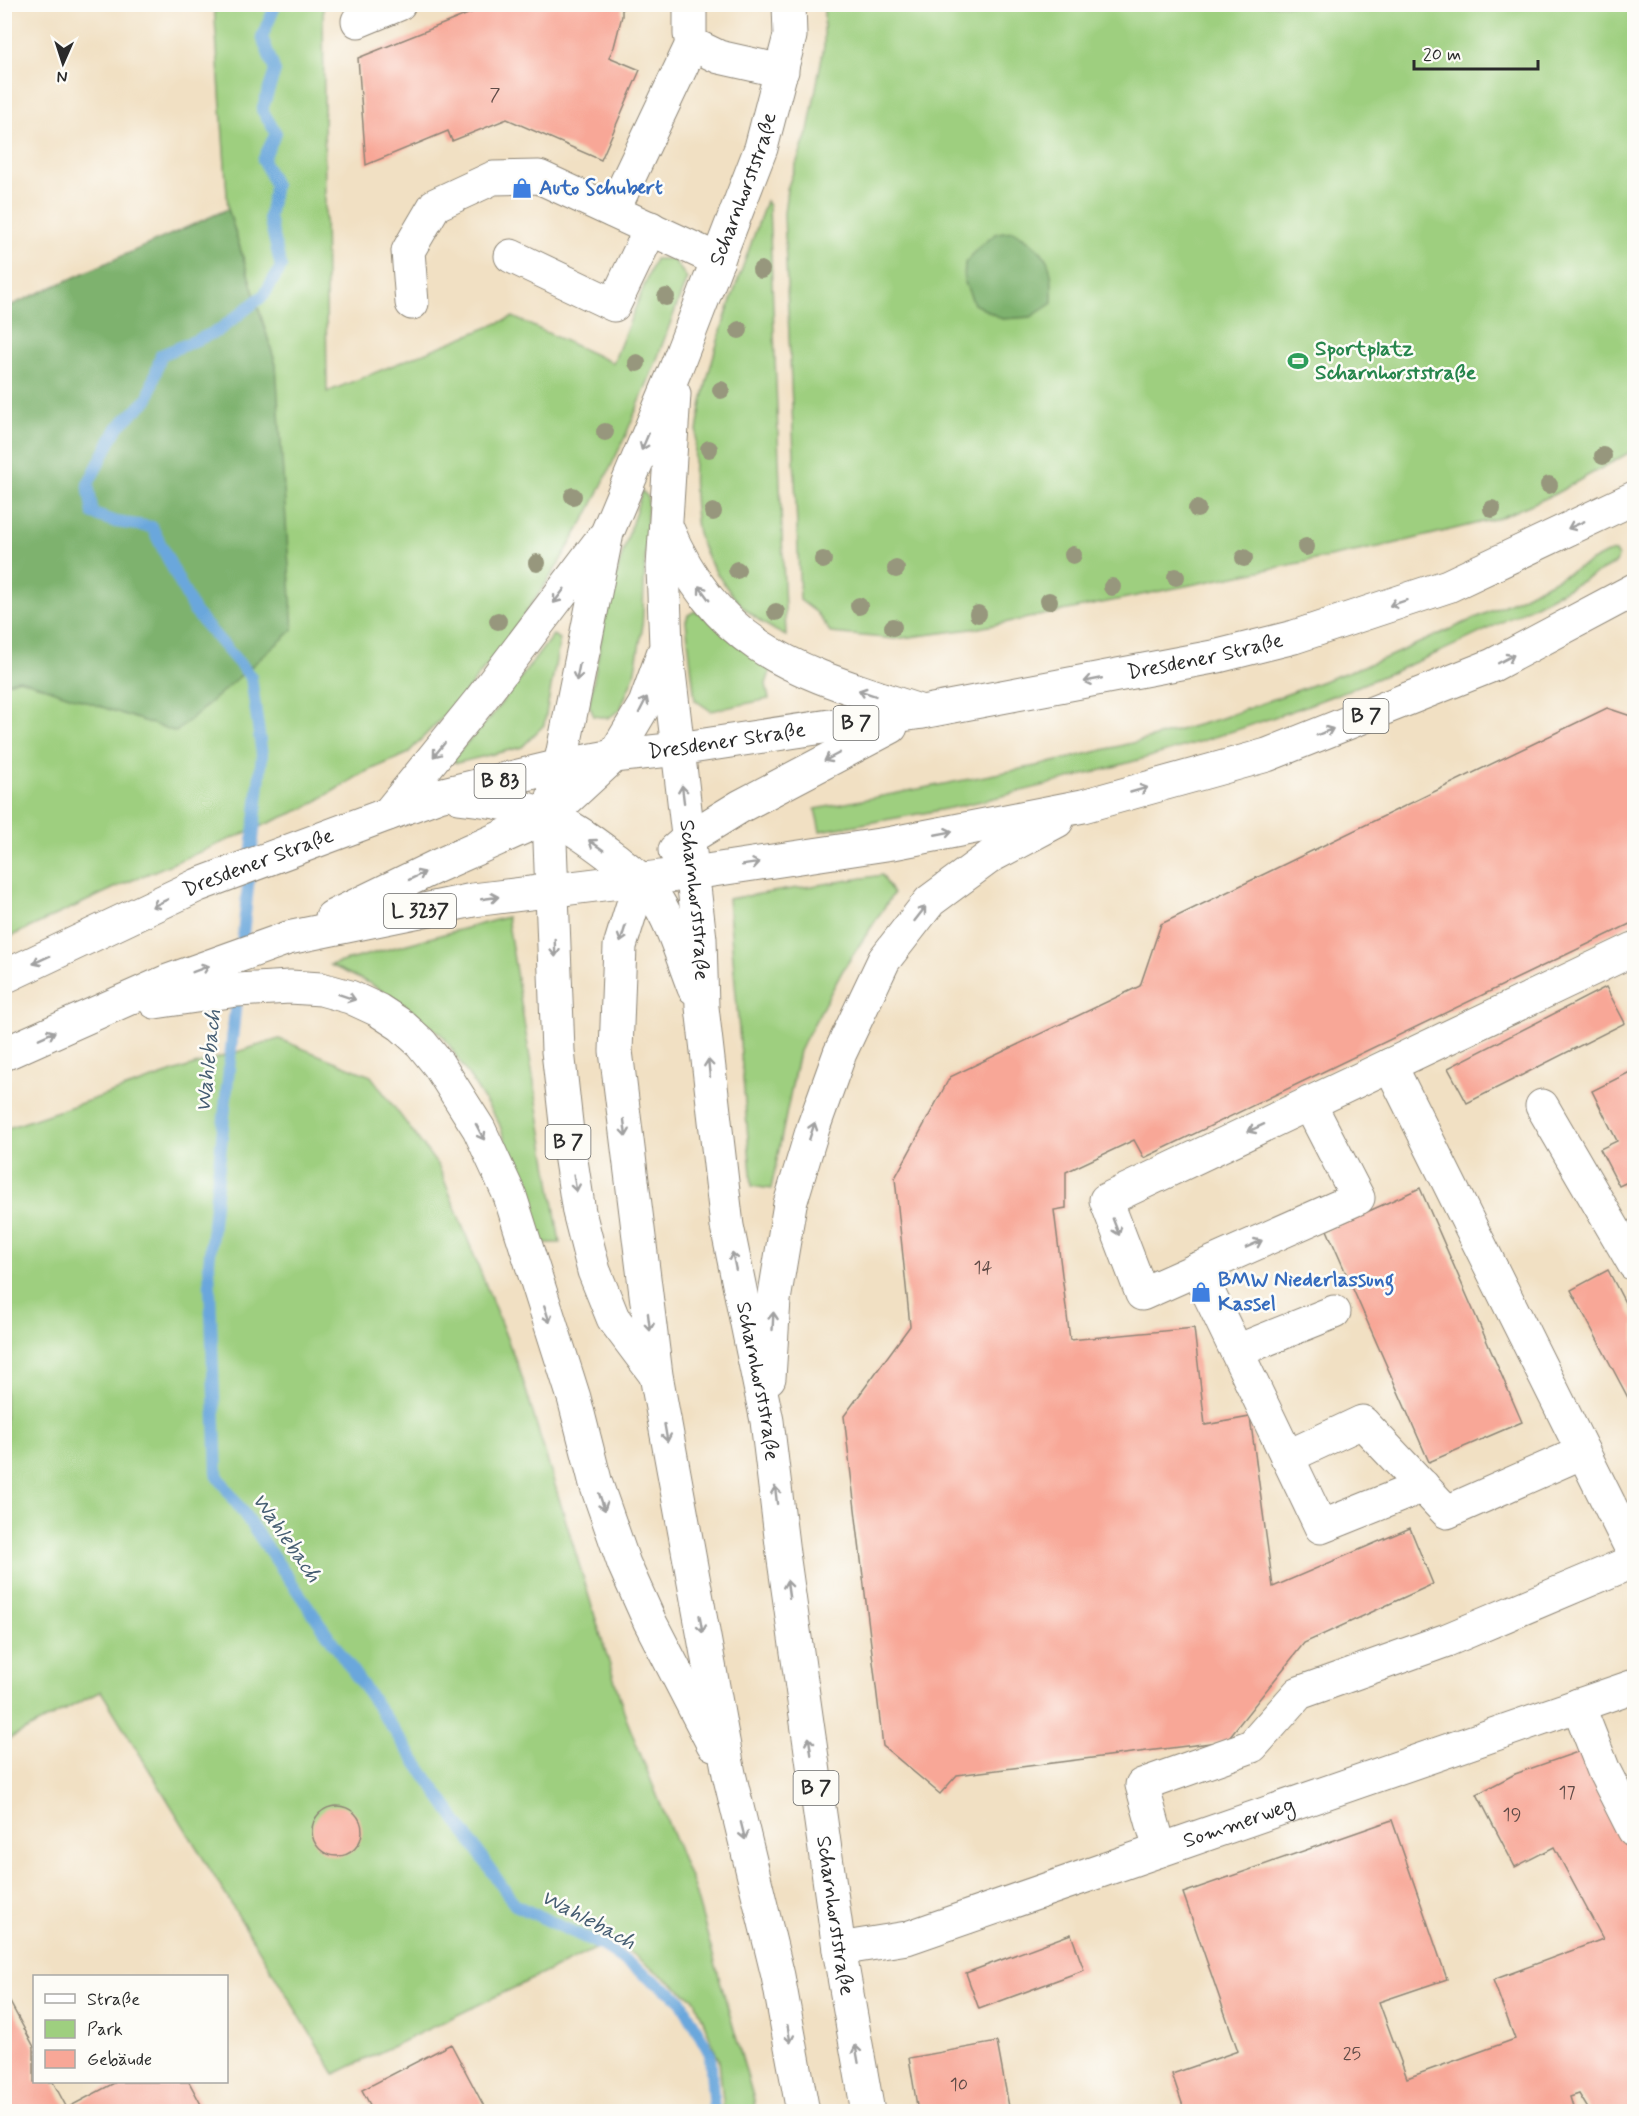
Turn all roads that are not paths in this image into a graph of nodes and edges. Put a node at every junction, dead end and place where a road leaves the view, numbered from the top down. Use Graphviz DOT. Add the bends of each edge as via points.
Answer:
graph roads {
  1 [pos="399,4"];
  2 [pos="690,4"];
  3 [pos="789,4"];
  4 [pos="358,21"];
  5 [pos="692,44"];
  6 [pos="782,71"];
  7 [pos="614,211"];
  8 [pos="651,228"];
  9 [pos="512,256"];
  10 [pos="718,260"];
  11 [pos="412,303"];
  12 [pos="676,368"];
  13 [pos="1633,506"];
  14 [pos="666,524"];
  15 [pos="607,533"];
  16 [pos="1635,590"];
  17 [pos="666,647"];
  18 [pos="922,712"];
  19 [pos="790,733"];
  20 [pos="678,749"];
  21 [pos="614,756"];
  22 [pos="560,766"];
  23 [pos="439,795"];
  24 [pos="1083,806"];
  25 [pos="388,814"];
  26 [pos="549,816"];
  27 [pos="689,838"];
  28 [pos="693,873"];
  29 [pos="640,878"];
  30 [pos="553,889"];
  31 [pos="288,938"];
  32 [pos="1635,950"];
  33 [pos="4,977"];
  34 [pos="702,1007"];
  35 [pos="89,1016"];
  36 [pos="4,1054"];
  37 [pos="1390,1065"];
  38 [pos="1309,1103"];
  39 [pos="1542,1106"];
  40 [pos="1635,1264"];
  41 [pos="1197,1269"];
  42 [pos="1334,1312"];
  43 [pos="1237,1351"];
  44 [pos="656,1375"];
  45 [pos="767,1421"];
  46 [pos="1583,1452"];
  47 [pos="1287,1457"];
  48 [pos="1423,1486"];
  49 [pos="1635,1554"];
  50 [pos="1635,1561"];
  51 [pos="1635,1686"];
  52 [pos="1578,1705"];
  53 [pos="729,1774"];
  54 [pos="1635,1830"];
  55 [pos="1160,1850"];
  56 [pos="839,1949"];
  57 [pos="803,2112"];
  58 [pos="868,2112"];
  1 -- 4 [label="main road"];
  2 -- 5 [label="main road"];
  3 -- 6 [label="main road, Scharnhorststraße" via="790,36"];
  5 -- 6 [label="main road" via="719,57"];
  5 -- 7 [label="main road"];
  6 -- 10 [label="main road, Scharnhorststraße" via="760,148"];
  7 -- 8 [label="main road"];
  7 -- 11 [label="main road" via="539,177 493,178 435,205 408,251"];
  8 -- 9 [label="main road" via="614,305"];
  8 -- 10 [label="main road"];
  10 -- 12 [label="main road, Scharnhorststraße"];
  12 -- 14 [label="main road, Scharnhorststraße"];
  12 -- 15 [label="main road, Scharnhorststraße, one-way"];
  13 -- 18 [label="main road, Dresdener Straße / B 7, one-way" via="1537,543 1448,586 1294,637 1218,656"];
  14 -- 17 [label="main road, Scharnhorststraße"];
  18 -- 14 [label="main road, one-way" via="822,678 757,645 727,621 703,593"];
  15 -- 22 [label="main road, Scharnhorststraße, one-way"];
  15 -- 25 [label="main road, Scharnhorststraße, one-way"];
  24 -- 16 [label="main road, B 7, one-way" via="1267,755 1493,665"];
  17 -- 20 [label="main road, Scharnhorststraße"];
  21 -- 17 [label="main road, Scharnhorststraße, one-way" via="645,704"];
  18 -- 19 [label="main road, Dresdener Straße / B 7"];
  18 -- 27 [label="main road, one-way" via="798,774"];
  19 -- 20 [label="main road, Dresdener Straße / B 83"];
  20 -- 21 [label="main road, Dresdener Straße / B 83"];
  27 -- 20 [label="main road, Scharnhorststraße, one-way"];
  21 -- 22 [label="main road, Dresdener Straße / B 83"];
  21 -- 26 [label="main road, Scharnhorststraße"];
  22 -- 23 [label="main road, Dresdener Straße / B 83"];
  22 -- 26 [label="main road, Scharnhorststraße / B 7"];
  23 -- 25 [label="main road, Dresdener Straße"];
  23 -- 26 [label="main road" via="482,799"];
  28 -- 24 [label="main road, B 7, one-way" via="893,843"];
  45 -- 24 [label="main road, one-way" via="774,1300 789,1204 836,1064 873,981 884,960 930,901 991,856"];
  25 -- 33 [label="main road, Dresdener Straße, one-way" via="198,885"];
  29 -- 26 [label="main road, one-way" via="594,843"];
  26 -- 30 [label="main road, Scharnhorststraße / B 7"];
  31 -- 26 [label="main road, Scharnhorststraße, one-way"];
  27 -- 28 [label="main road, Scharnhorststraße"];
  27 -- 29 [label="main road"];
  28 -- 29 [label="main road, B 7"];
  28 -- 34 [label="main road, Scharnhorststraße"];
  29 -- 30 [label="main road, L 3237"];
  29 -- 34 [label="main road" via="669,925"];
  29 -- 44 [label="main road, Scharnhorststraße / B 7, one-way" via="620,946 616,1051"];
  31 -- 30 [label="main road, L 3237, one-way" via="473,900"];
  30 -- 44 [label="main road, Scharnhorststraße / B 7, one-way" via="558,1051 579,1212 594,1271 613,1318"];
  35 -- 31 [label="main road, L 3237, one-way" via="168,981"];
  32 -- 37 [label="main road"];
  45 -- 34 [label="main road, Scharnhorststraße / B 7, one-way" via="727,1226"];
  36 -- 35 [label="main road, L 3237, one-way"];
  35 -- 53 [label="main road, one-way" via="237,990 321,989 378,1010 421,1043 479,1129 510,1196 574,1398 596,1484 624,1564"];
  37 -- 38 [label="main road"];
  37 -- 46 [label="main road"];
  41 -- 38 [label="main road, one-way" via="1358,1198"];
  38 -- 41 [label="main road, one-way" via="1106,1200 1142,1294"];
  39 -- 40 [label="main road"];
  41 -- 43 [label="main road"];
  42 -- 43 [label="main road"];
  43 -- 47 [label="main road"];
  44 -- 53 [label="main road, Scharnhorststraße / B 7, one-way"];
  56 -- 45 [label="main road, Scharnhorststraße / B 7, one-way"];
  46 -- 48 [label="main road" via="1447,1512"];
  46 -- 49 [label="main road"];
  47 -- 48 [label="main road" via="1362,1422"];
  47 -- 48 [label="main road" via="1321,1527"];
  50 -- 55 [label="main road" via="1447,1640 1299,1693 1252,1746 1142,1785"];
  51 -- 52 [label="main road, Sommerweg"];
  52 -- 54 [label="main road" via="1604,1771"];
  52 -- 55 [label="main road, Sommerweg"];
  53 -- 57 [label="main road, Scharnhorststraße / B 7, one-way" via="778,1976"];
  55 -- 56 [label="main road, Sommerweg" via="907,1938"];
  58 -- 56 [label="main road, Scharnhorststraße / B 7, one-way"];
}
